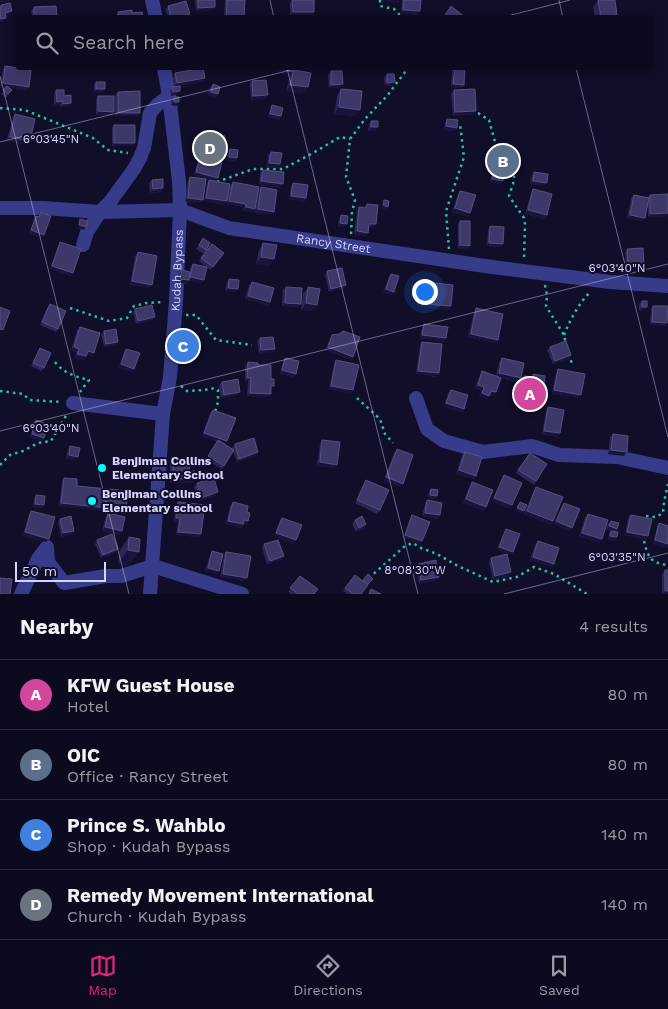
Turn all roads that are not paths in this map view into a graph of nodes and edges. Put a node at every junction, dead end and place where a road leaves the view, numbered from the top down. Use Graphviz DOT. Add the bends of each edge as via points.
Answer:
graph roads {
  1 [pos="152,0"];
  2 [pos="155,15"];
  3 [pos="164,70"];
  4 [pos="169,96"];
  5 [pos="0,208"];
  6 [pos="180,210"];
  7 [pos="100,212"];
  8 [pos="83,245"];
  9 [pos="668,286"];
  10 [pos="416,398"];
  11 [pos="73,403"];
  12 [pos="163,414"];
  13 [pos="668,468"];
  14 [pos="153,566"];
  15 [pos="21,594"];
  16 [pos="150,594"];
  17 [pos="242,594"];
  1 -- 2 [label="street"];
  3 -- 4 [label="street, Kudah Bypass"];
  4 -- 6 [label="street, Kudah Bypass"];
  4 -- 7 [label="street" via="150,113 144,148 134,169"];
  5 -- 7 [label="street, Rancy Street"];
  6 -- 7 [label="street, Rancy Street"];
  6 -- 9 [label="street, Rancy Street" via="229,228 538,273"];
  6 -- 12 [label="street, Kudah Bypass" via="170,377"];
  7 -- 8 [label="street"];
  10 -- 13 [label="street" via="427,429 444,441 483,452 532,446 559,455 617,457"];
  11 -- 12 [label="street"];
  12 -- 14 [label="street, Kudah Bypass"];
  14 -- 15 [label="street" via="121,576 64,583 48,562 47,547"];
  14 -- 16 [label="street, Kudah Bypass"];
  14 -- 17 [label="street"];
}
